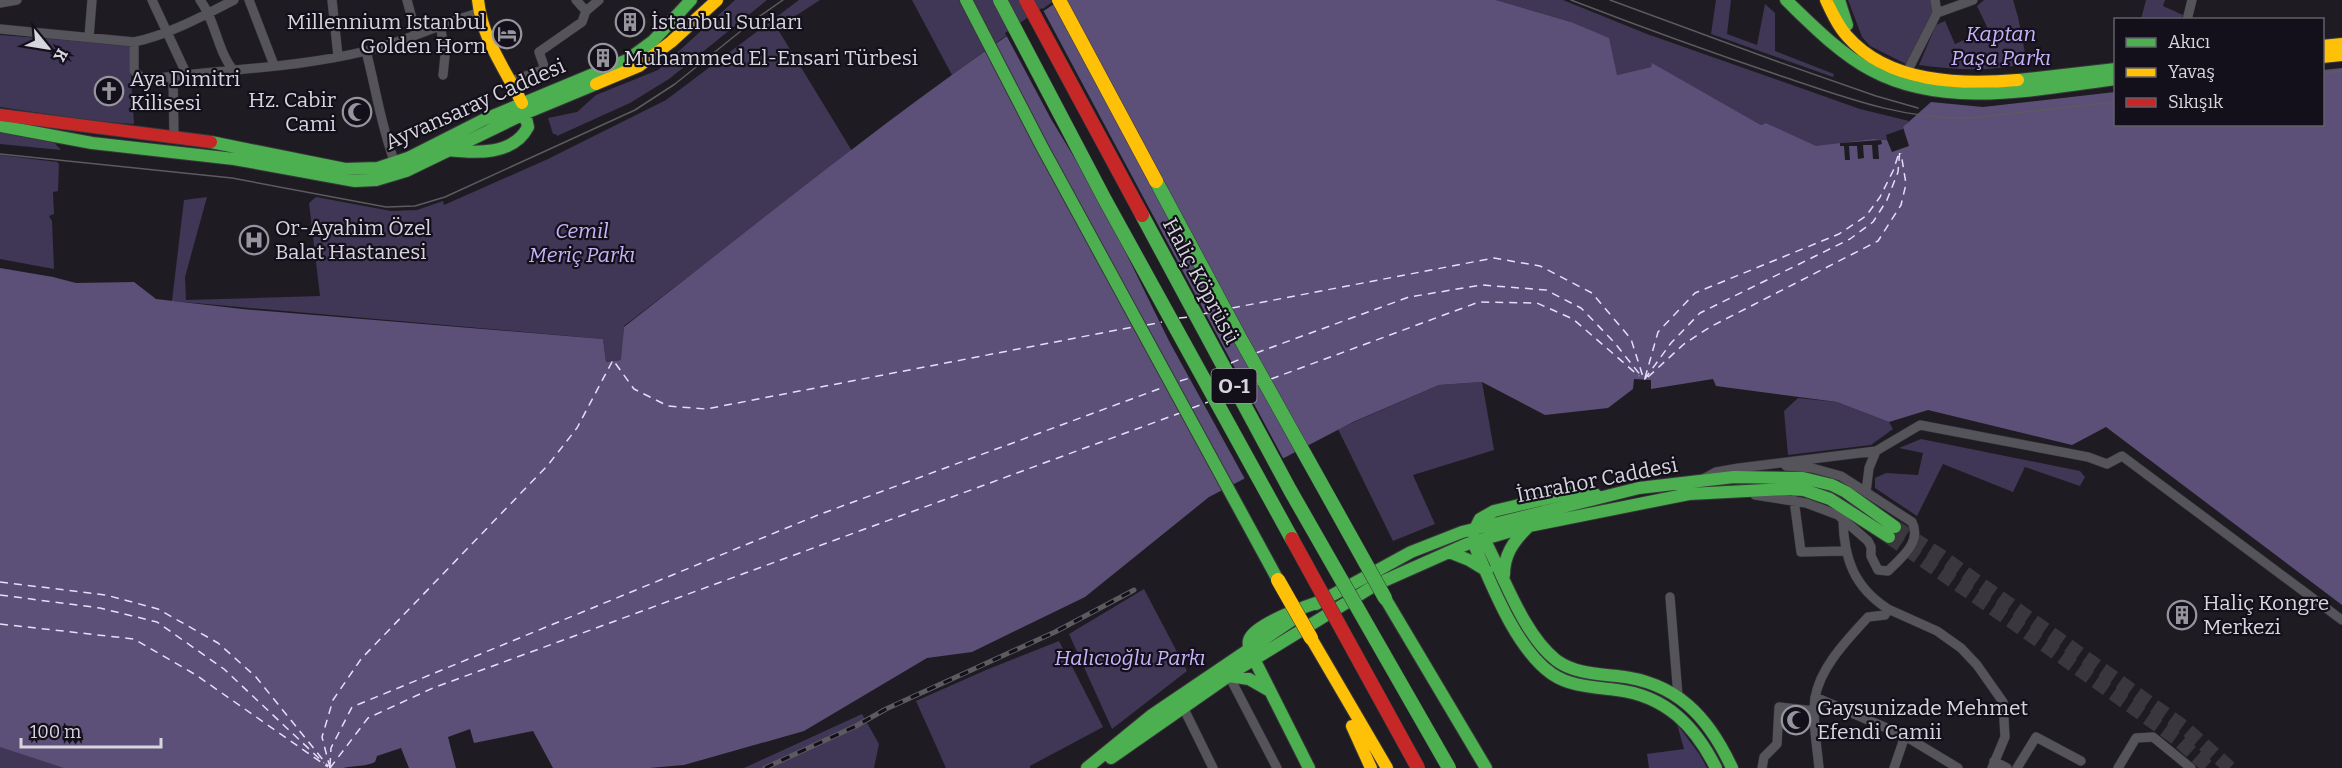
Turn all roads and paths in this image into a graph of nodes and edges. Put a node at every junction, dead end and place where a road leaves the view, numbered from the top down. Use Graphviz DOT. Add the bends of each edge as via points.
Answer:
graph roads {
  1 [pos="17,0"];
  2 [pos="92,0"];
  3 [pos="152,0"];
  4 [pos="201,0"];
  5 [pos="234,0"];
  6 [pos="249,0"];
  7 [pos="332,0"];
  8 [pos="407,0"];
  9 [pos="576,0"];
  10 [pos="599,0"];
  11 [pos="691,0"];
  12 [pos="708,0"];
  13 [pos="717,0"];
  14 [pos="966,0"];
  15 [pos="1000,0"];
  16 [pos="1026,0"];
  17 [pos="1059,0"];
  18 [pos="1786,0"];
  19 [pos="1826,0"];
  20 [pos="1839,0"];
  21 [pos="1935,0"];
  22 [pos="1972,0"];
  23 [pos="2192,0"];
  24 [pos="0,3"];
  25 [pos="478,7"];
  26 [pos="586,11"];
  27 [pos="209,12"];
  28 [pos="1937,13"];
  29 [pos="698,16"];
  30 [pos="2188,18"];
  31 [pos="441,26"];
  32 [pos="0,29"];
  33 [pos="166,32"];
  34 [pos="416,34"];
  35 [pos="89,37"];
  36 [pos="134,42"];
  37 [pos="2342,44"];
  38 [pos="2324,46"];
  39 [pos="1860,48"];
  40 [pos="366,51"];
  41 [pos="2342,55"];
  42 [pos="338,56"];
  43 [pos="2324,57"];
  44 [pos="274,65"];
  45 [pos="2114,69"];
  46 [pos="234,71"];
  47 [pos="1907,72"];
  48 [pos="186,73"];
  49 [pos="173,75"];
  50 [pos="443,75"];
  51 [pos="2114,80"];
  52 [pos="512,81"];
  53 [pos="524,108"];
  54 [pos="0,115"];
  55 [pos="0,126"];
  56 [pos="110,129"];
  57 [pos="174,137"];
  58 [pos="87,142"];
  59 [pos="447,150"];
  60 [pos="395,164"];
  61 [pos="1876,451"];
  62 [pos="1771,465"];
  63 [pos="1699,481"];
  64 [pos="1723,491"];
  65 [pos="1866,492"];
  66 [pos="1794,500"];
  67 [pos="1843,520"];
  68 [pos="1529,526"];
  69 [pos="1477,536"];
  70 [pos="1845,551"];
  71 [pos="1449,552"];
  72 [pos="1487,571"];
  73 [pos="1503,575"];
  74 [pos="1670,597"];
  75 [pos="1888,609"];
  76 [pos="2342,620"];
  77 [pos="1311,638"];
  78 [pos="1255,655"];
  79 [pos="1228,676"];
  80 [pos="1272,694"];
  81 [pos="1678,696"];
  82 [pos="1815,697"];
  83 [pos="1183,707"];
  84 [pos="1815,711"];
  85 [pos="1905,736"];
  86 [pos="2081,761"];
  87 [pos="1993,764"];
  88 [pos="1087,768"];
  89 [pos="1097,768"];
  90 [pos="1213,768"];
  91 [pos="1277,768"];
  92 [pos="1309,768"];
  93 [pos="1316,768"];
  94 [pos="1371,768"];
  95 [pos="1387,768"];
  96 [pos="1418,768"];
  97 [pos="1449,768"];
  98 [pos="1488,768"];
  99 [pos="1716,768"];
  100 [pos="1732,768"];
  101 [pos="1762,768"];
  102 [pos="1819,768"];
  103 [pos="1894,768"];
  104 [pos="1958,768"];
  105 [pos="2007,768"];
  106 [pos="2017,768"];
  107 [pos="2118,768"];
  108 [pos="2191,768"];
  1 -- 24 [label="street"];
  2 -- 35 [label="street"];
  3 -- 33 [label="street"];
  4 -- 27 [label="street"];
  5 -- 27 [label="street"];
  6 -- 44 [label="street"];
  7 -- 42 [label="street"];
  8 -- 34 [label="street"];
  9 -- 26 [label="street"];
  10 -- 26 [label="street"];
  11 -- 53 [label="main road, Ayvansaray Caddesi" via="635,56"];
  12 -- 29 [label="main road"];
  13 -- 29 [label="main road"];
  14 -- 77 [label="main road, bridge"];
  15 -- 96 [label="main road, O-1, bridge" via="1104,198"];
  16 -- 97 [label="main road, Haliç Köprüsü / O-1, bridge" via="1290,490"];
  17 -- 98 [label="main road, bridge" via="1355,548"];
  18 -- 51 [label="main road" via="1871,70 1898,82 1981,93"];
  19 -- 39 [label="main road" via="1844,31"];
  20 -- 39 [label="main road"];
  21 -- 28 [label="street"];
  22 -- 28 [label="street"];
  23 -- 30 [label="street"];
  25 -- 31 [label="street"];
  25 -- 52 [label="main road" via="486,38"];
  26 -- 52 [label="street" via="582,22 539,52 544,69"];
  27 -- 33 [label="street"];
  27 -- 46 [label="street"];
  28 -- 47 [label="street"];
  29 -- 53 [label="main road, Ayvansaray Caddesi" via="639,66"];
  31 -- 34 [label="street"];
  31 -- 50 [label="street" via="446,46"];
  32 -- 35 [label="street"];
  33 -- 36 [label="street"];
  33 -- 48 [label="street"];
  34 -- 40 [label="street"];
  35 -- 36 [label="street"];
  36 -- 49 [label="street" via="135,71 144,80"];
  37 -- 38 [label="main road"];
  39 -- 47 [label="main road" via="1886,65"];
  40 -- 42 [label="street"];
  40 -- 60 [label="street"];
  41 -- 43 [label="main road"];
  42 -- 44 [label="street"];
  44 -- 46 [label="street"];
  45 -- 47 [label="main road" via="1978,83"];
  46 -- 48 [label="street"];
  48 -- 49 [label="street"];
  49 -- 57 [label="street"];
  52 -- 53 [label="main road"];
  53 -- 59 [label="main road, Ayvansaray Caddesi"];
  53 -- 59 [label="main road" via="528,127 514,142 491,151"];
  53 -- 60 [label="main road, Ayvansaray Caddesi"];
  54 -- 56 [label="main road, Ayvansaray Caddesi"];
  55 -- 58 [label="main road, Ayvansaray Caddesi"];
  56 -- 57 [label="main road, Ayvansaray Caddesi"];
  56 -- 58 [label="main road"];
  57 -- 60 [label="main road, Ayvansaray Caddesi" via="345,169 369,170"];
  58 -- 59 [label="main road, Ayvansaray Caddesi" via="234,159 355,182 398,174"];
  61 -- 62 [label="street"];
  61 -- 65 [label="street"];
  61 -- 76 [label="street" via="1920,425 2088,457 2107,465 2122,456"];
  62 -- 63 [label="street" via="1716,472"];
  62 -- 65 [label="street" via="1812,468 1841,476"];
  63 -- 64 [label="main road, İmrahor Caddesi" via="1803,478 1832,485 1846,492 1892,532 1816,494 1786,489"];
  63 -- 69 [label="main road, İmrahor Caddesi" via="1603,496 1574,492 1494,511 1482,515"];
  64 -- 66 [label="street"];
  64 -- 68 [label="main road, İmrahor Caddesi" via="1689,494"];
  65 -- 67 [label="street" via="1912,522 1916,534 1913,544 1888,571 1878,570 1868,541"];
  66 -- 67 [label="street"];
  66 -- 70 [label="street" via="1802,552"];
  67 -- 70 [label="street"];
  68 -- 69 [label="main road, İmrahor Caddesi"];
  68 -- 73 [label="main road" via="1508,550"];
  69 -- 71 [label="main road"];
  69 -- 72 [label="main road"];
  69 -- 73 [label="main road"];
  69 -- 78 [label="main road" via="1411,552 1319,602 1287,614 1249,639"];
  70 -- 75 [label="street" via="1872,599"];
  71 -- 72 [label="main road"];
  71 -- 78 [label="main road" via="1377,584"];
  72 -- 99 [label="main road" via="1524,645 1540,665 1563,680 1632,692 1670,708 1702,739"];
  73 -- 81 [label="main road" via="1536,639 1556,660 1586,672 1644,680"];
  74 -- 81 [label="street"];
  75 -- 82 [label="street" via="1885,615 1868,617 1842,646"];
  75 -- 87 [label="street" via="1937,631 1961,648 2003,702 2005,736"];
  77 -- 94 [label="main road"];
  77 -- 95 [label="main road"];
  78 -- 79 [label="main road"];
  78 -- 80 [label="main road"];
  78 -- 88 [label="main road" via="1152,715"];
  78 -- 93 [label="main road"];
  79 -- 80 [label="main road" via="1249,679"];
  79 -- 83 [label="main road"];
  79 -- 91 [label="street"];
  80 -- 92 [label="main road"];
  81 -- 100 [label="main road" via="1710,725"];
  82 -- 84 [label="street"];
  82 -- 85 [label="street"];
  83 -- 89 [label="main road"];
  83 -- 90 [label="street"];
  84 -- 101 [label="street" via="1779,707 1777,744 1764,757"];
  84 -- 102 [label="street"];
  85 -- 103 [label="street"];
  85 -- 104 [label="street"];
  86 -- 106 [label="street" via="2036,737"];
  87 -- 105 [label="street"];
  107 -- 108 [label="street" via="2136,738 2153,736"];
}
